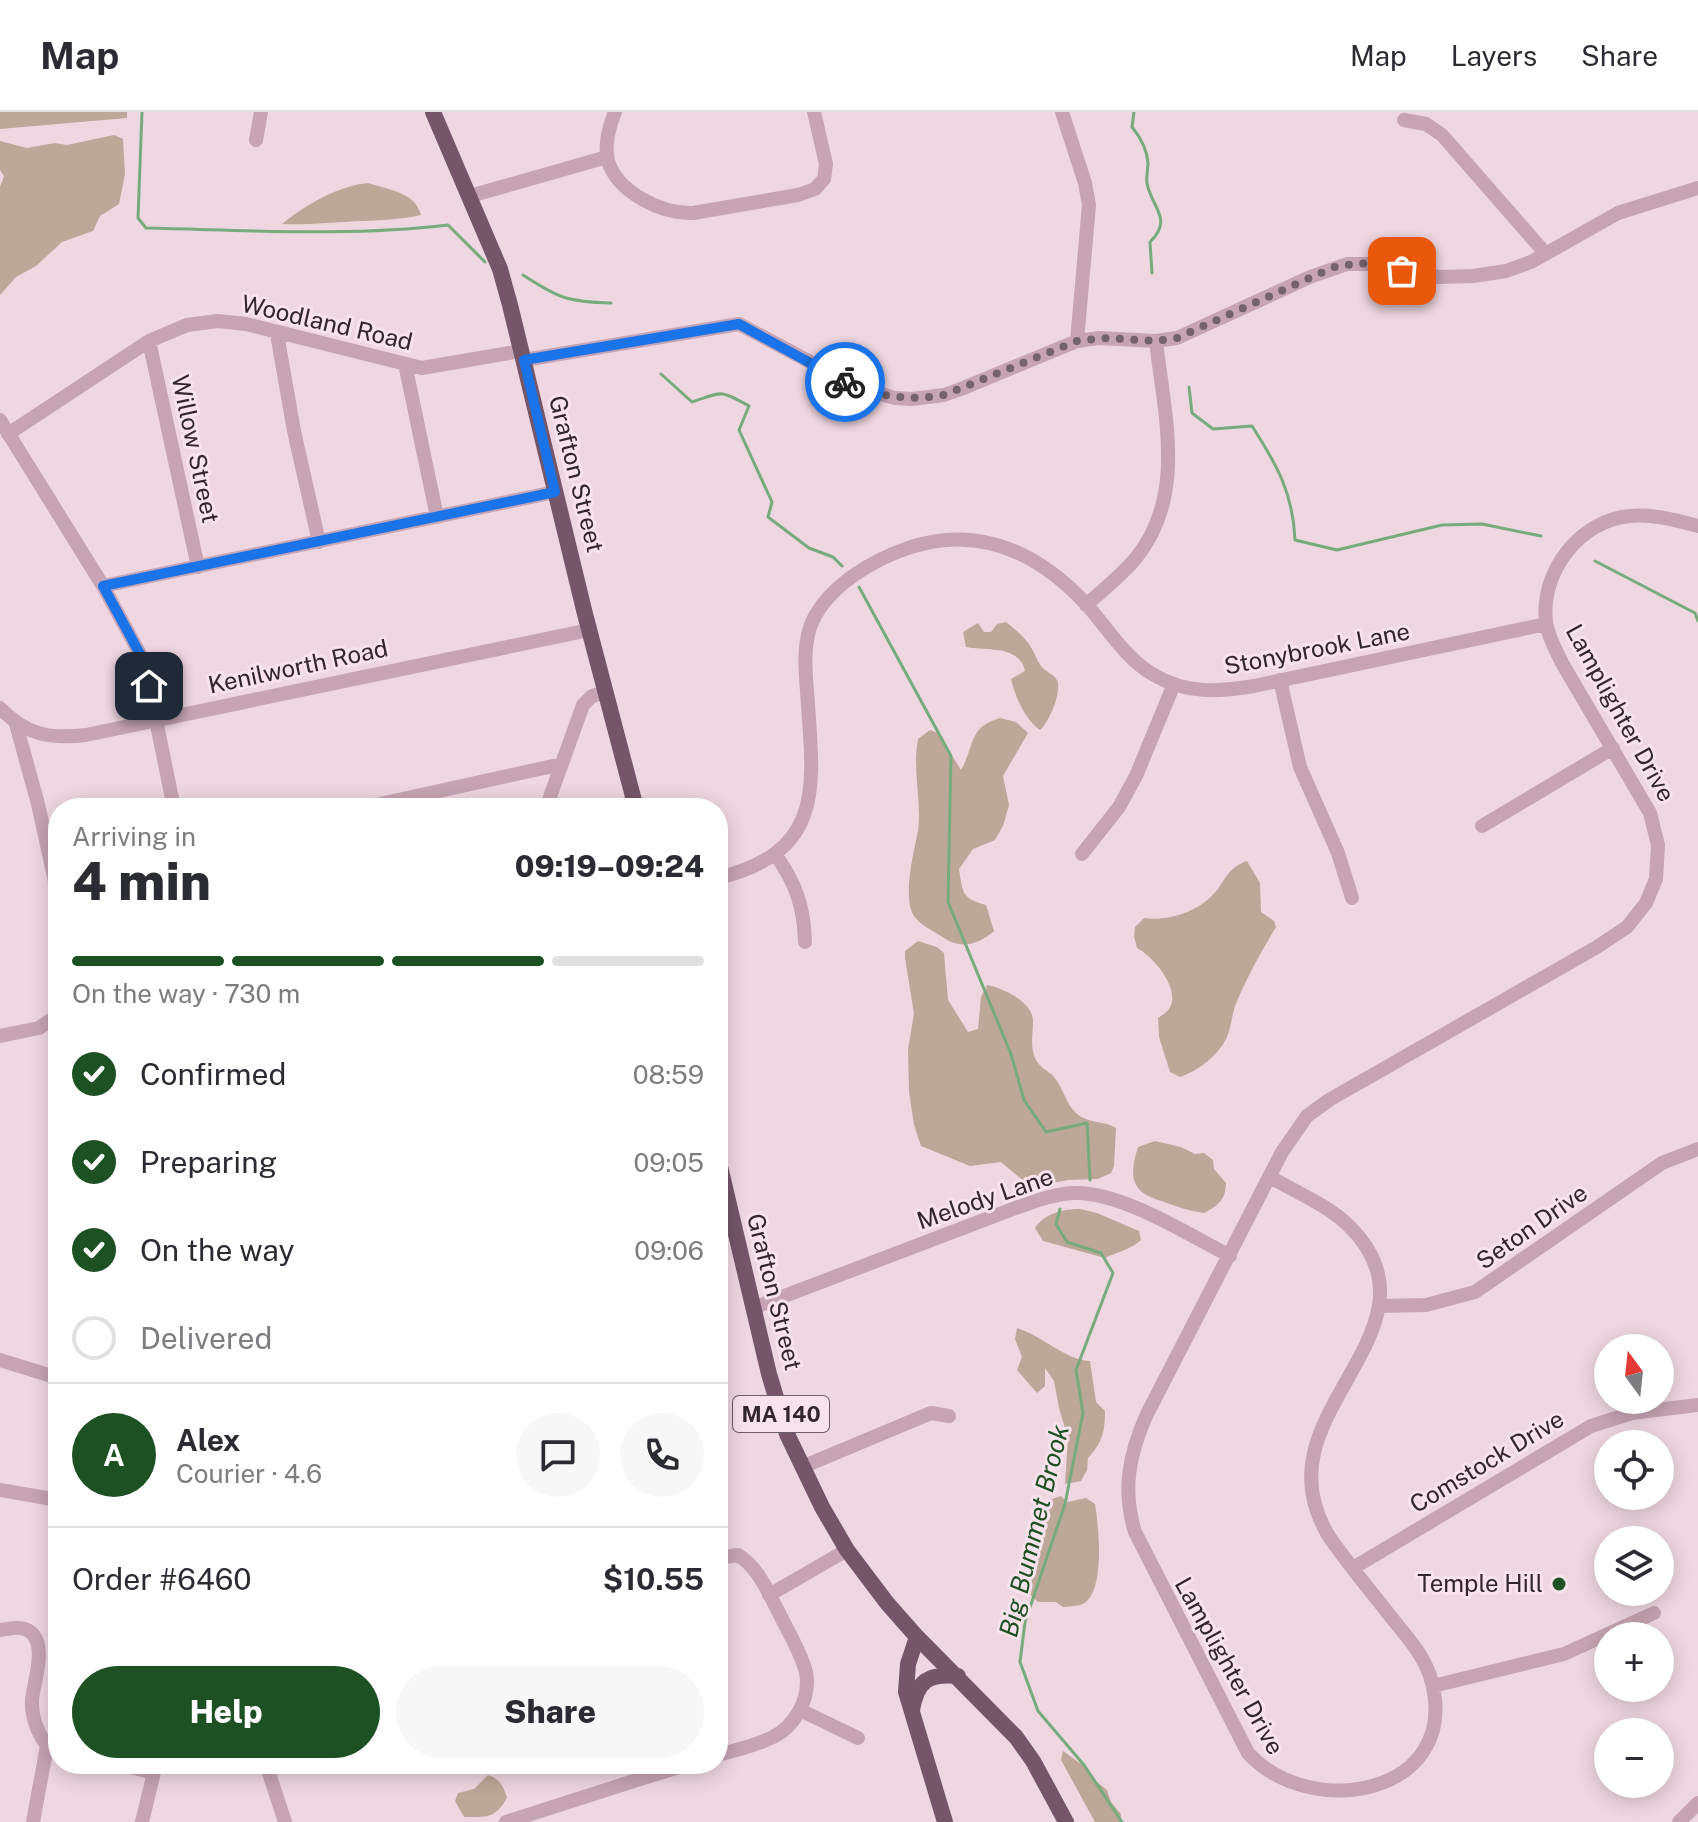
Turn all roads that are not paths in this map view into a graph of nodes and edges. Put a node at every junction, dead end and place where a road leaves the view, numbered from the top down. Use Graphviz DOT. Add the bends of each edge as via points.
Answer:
graph roads {
  1 [pos="261,112"];
  2 [pos="433,112"];
  3 [pos="615,112"];
  4 [pos="814,112"];
  5 [pos="1062,112"];
  6 [pos="1404,120"];
  7 [pos="256,140"];
  8 [pos="607,157"];
  9 [pos="1698,188"];
  10 [pos="470,196"];
  11 [pos="1546,254"];
  12 [pos="277,334"];
  13 [pos="149,341"];
  14 [pos="1077,341"];
  15 [pos="1156,341"];
  16 [pos="523,355"];
  17 [pos="405,364"];
  18 [pos="0,420"];
  19 [pos="8,434"];
  20 [pos="555,492"];
  21 [pos="437,517"];
  22 [pos="1698,526"];
  23 [pos="319,542"];
  24 [pos="198,567"];
  25 [pos="103,586"];
  26 [pos="1086,605"];
  27 [pos="1546,624"];
  28 [pos="589,630"];
  29 [pos="1280,680"];
  30 [pos="1174,684"];
  31 [pos="606,692"];
  32 [pos="0,708"];
  33 [pos="157,719"];
  34 [pos="16,724"];
  35 [pos="1613,748"];
  36 [pos="562,764"];
  37 [pos="172,798"];
  38 [pos="407,798"];
  39 [pos="550,798"];
  40 [pos="633,798"];
  41 [pos="1482,826"];
  42 [pos="48,850"];
  43 [pos="775,854"];
  44 [pos="1082,854"];
  45 [pos="728,875"];
  46 [pos="1352,898"];
  47 [pos="805,942"];
  48 [pos="48,1022"];
  49 [pos="0,1036"];
  50 [pos="1698,1149"];
  51 [pos="1270,1177"];
  52 [pos="728,1201"];
  53 [pos="1230,1256"];
  54 [pos="1379,1306"];
  55 [pos="753,1308"];
  56 [pos="0,1360"];
  57 [pos="48,1375"];
  58 [pos="1698,1405"];
  59 [pos="949,1416"];
  60 [pos="802,1467"];
  61 [pos="0,1490"];
  62 [pos="48,1498"];
  63 [pos="847,1550"];
  64 [pos="728,1555"];
  65 [pos="1353,1568"];
  66 [pos="769,1595"];
  67 [pos="1654,1613"];
  68 [pos="0,1630"];
  69 [pos="917,1637"];
  70 [pos="958,1676"];
  71 [pos="1433,1686"];
  72 [pos="800,1710"];
  73 [pos="912,1712"];
  74 [pos="858,1738"];
  75 [pos="48,1744"];
  76 [pos="728,1752"];
  77 [pos="48,1764"];
  78 [pos="154,1774"];
  79 [pos="269,1774"];
  80 [pos="638,1774"];
  81 [pos="656,1774"];
  82 [pos="640,1779"];
  83 [pos="1310,1802"];
  84 [pos="1698,1803"];
  85 [pos="1345,1805"];
  86 [pos="33,1822"];
  87 [pos="142,1822"];
  88 [pos="285,1822"];
  89 [pos="506,1822"];
  90 [pos="945,1822"];
  91 [pos="1066,1822"];
  92 [pos="1679,1822"];
  1 -- 7 [label="street"];
  2 -- 10 [label="main road, Grafton Street"];
  3 -- 8 [label="street"];
  4 -- 8 [label="street" via="826,173 815,189 798,195 678,214 638,196 615,174"];
  5 -- 14 [label="street" via="1089,205"];
  6 -- 11 [label="street" via="1426,124 1442,135"];
  8 -- 10 [label="street"];
  9 -- 11 [label="street, Woodland Road" via="1618,213"];
  10 -- 16 [label="main road, Grafton Street" via="500,269"];
  11 -- 15 [label="street, Woodland Road" via="1506,271 1461,277 1347,264 1187,334"];
  12 -- 13 [label="street, Woodland Road" via="246,324 204,322"];
  12 -- 17 [label="street, Woodland Road"];
  12 -- 23 [label="street"];
  13 -- 19 [label="street, Woodland Road"];
  13 -- 24 [label="street, Willow Street"];
  14 -- 15 [label="street, Woodland Road"];
  14 -- 16 [label="street, Woodland Road" via="944,395 912,399 851,385 739,324"];
  15 -- 26 [label="street" via="1169,470 1162,512 1136,558"];
  16 -- 17 [label="street, Woodland Road" via="422,368"];
  16 -- 20 [label="main road, Grafton Street"];
  17 -- 21 [label="street"];
  18 -- 19 [label="street"];
  19 -- 25 [label="street"];
  20 -- 21 [label="street"];
  20 -- 28 [label="main road, Grafton Street"];
  21 -- 23 [label="street"];
  22 -- 27 [label="street, Lamplighter Drive" via="1657,515 1631,516 1589,529 1568,549 1554,575"];
  23 -- 24 [label="street"];
  24 -- 25 [label="street"];
  25 -- 33 [label="street" via="140,654"];
  26 -- 30 [label="street, Stonybrook Lane" via="1141,666"];
  26 -- 43 [label="street, Stonybrook Lane" via="1046,567 980,541 909,548 840,586 812,621 807,641 809,803 799,828"];
  27 -- 29 [label="street, Stonybrook Lane"];
  27 -- 35 [label="street, Lamplighter Drive" via="1562,663"];
  28 -- 31 [label="main road, Grafton Street"];
  28 -- 33 [label="street, Kenilworth Road"];
  29 -- 30 [label="street, Stonybrook Lane" via="1211,692"];
  29 -- 46 [label="street" via="1300,767"];
  30 -- 44 [label="street" via="1136,776"];
  31 -- 36 [label="street" via="585,702"];
  31 -- 40 [label="main road, Grafton Street"];
  32 -- 34 [label="street"];
  33 -- 34 [label="street, Kenilworth Road" via="68,737"];
  33 -- 37 [label="street"];
  34 -- 42 [label="street"];
  35 -- 41 [label="street"];
  35 -- 51 [label="street, Lamplighter Drive" via="1650,813 1658,845 1656,879 1636,917 1597,947 1329,1100 1291,1135"];
  36 -- 38 [label="street"];
  36 -- 39 [label="street"];
  43 -- 45 [label="street, Stonybrook Lane"];
  43 -- 47 [label="street" via="797,890"];
  48 -- 49 [label="street"];
  50 -- 54 [label="street, Seton Drive" via="1662,1163 1475,1292 1426,1305"];
  51 -- 53 [label="street, Lamplighter Drive"];
  51 -- 54 [label="street" via="1333,1213 1358,1235 1376,1268"];
  52 -- 55 [label="main road, Grafton Street / MA 140"];
  53 -- 55 [label="street, Melody Lane" via="1111,1197 1071,1193 1018,1207"];
  53 -- 83 [label="street, Lamplighter Drive" via="1139,1431 1128,1466 1129,1514 1142,1550 1252,1760 1275,1784"];
  54 -- 65 [label="street" via="1367,1343 1321,1433 1312,1466 1317,1513"];
  55 -- 60 [label="main road, Grafton Street / MA 140" via="773,1390"];
  56 -- 57 [label="street"];
  58 -- 65 [label="street, Comstock Drive" via="1632,1413 1591,1426"];
  59 -- 60 [label="street" via="931,1413"];
  60 -- 63 [label="main road, Grafton Street / MA 140"];
  61 -- 62 [label="street"];
  63 -- 66 [label="street"];
  63 -- 69 [label="main road, Grafton Street / MA 140"];
  64 -- 66 [label="street" via="741,1556"];
  65 -- 71 [label="street" via="1417,1649"];
  66 -- 72 [label="street" via="805,1668"];
  67 -- 71 [label="street" via="1561,1655"];
  68 -- 75 [label="street" via="24,1629 36,1640 33,1715"];
  69 -- 70 [label="main road, MA 140"];
  69 -- 73 [label="main road" via="906,1674"];
  70 -- 73 [label="main road" via="941,1675 922,1683"];
  70 -- 91 [label="main road, MA 140" via="1016,1737"];
  71 -- 85 [label="street" via="1433,1726 1418,1763 1389,1791"];
  72 -- 74 [label="street"];
  72 -- 76 [label="street" via="773,1737"];
  73 -- 90 [label="main road"];
  77 -- 86 [label="street"];
  78 -- 87 [label="street"];
  79 -- 88 [label="street"];
  80 -- 82 [label="street"];
  81 -- 82 [label="street"];
  82 -- 89 [label="street"];
  84 -- 92 [label="street"];
}
